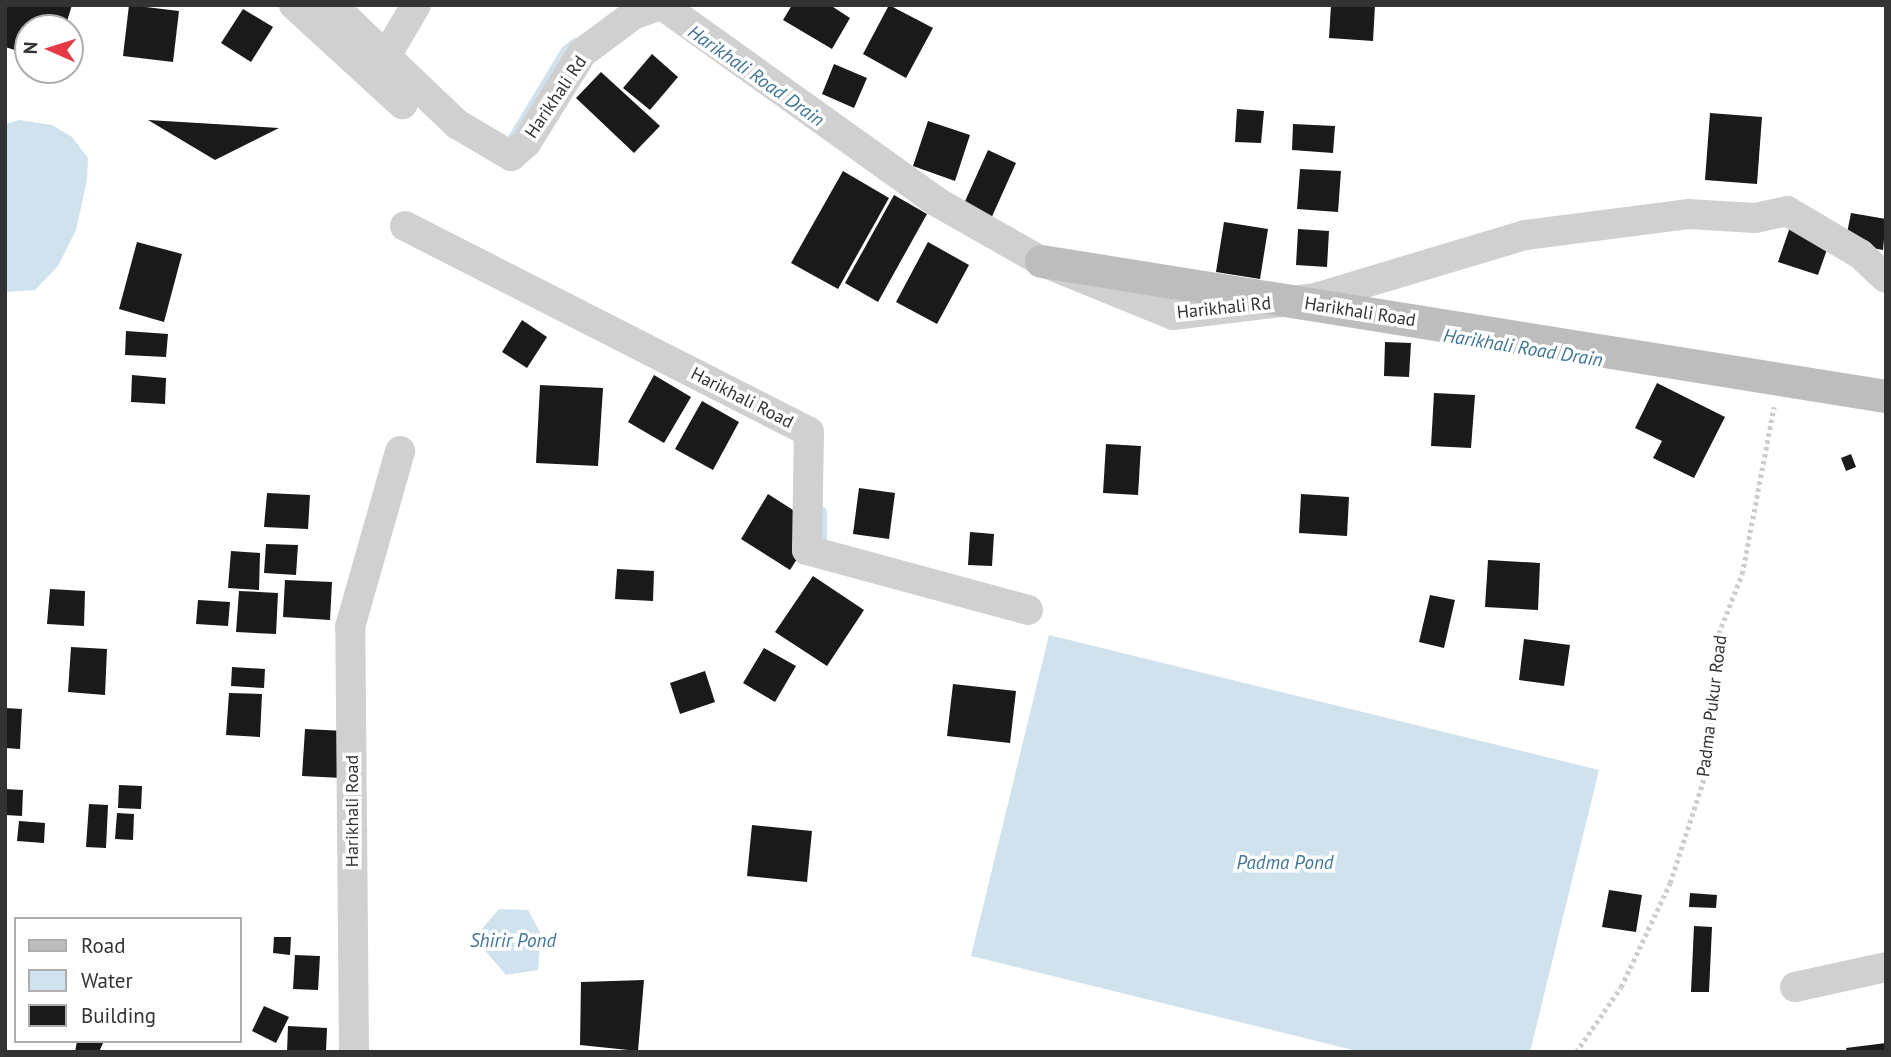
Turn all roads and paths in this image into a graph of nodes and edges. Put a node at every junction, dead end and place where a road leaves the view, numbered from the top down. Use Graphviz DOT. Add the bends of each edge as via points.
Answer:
graph roads {
  1 [pos="294,5"];
  2 [pos="332,5"];
  3 [pos="416,5"];
  4 [pos="661,5"];
  5 [pos="386,56"];
  6 [pos="402,104"];
  7 [pos="405,226"];
  8 [pos="1041,261"];
  9 [pos="1886,278"];
  10 [pos="1780,379"];
  11 [pos="1886,396"];
  12 [pos="400,451"];
  13 [pos="1028,610"];
  14 [pos="1886,967"];
  15 [pos="1795,987"];
  16 [pos="354,1052"];
  17 [pos="1576,1052"];
  1 -- 6 [label="street"];
  2 -- 5 [label="street, Harikhali Rd"];
  3 -- 5 [label="street"];
  4 -- 5 [label="street, Harikhali Rd" via="633,15 582,53 526,143 511,156 457,124"];
  4 -- 8 [label="street, Harikhali Rd" via="937,202"];
  7 -- 13 [label="street, Harikhali Road" via="808,432 807,551"];
  8 -- 9 [label="street, Harikhali Rd" via="1173,315 1315,298 1525,235 1688,214 1755,218 1787,211 1860,254"];
  8 -- 10 [label="main road, Harikhali Road"];
  10 -- 11 [label="main road, Harikhali Road"];
  10 -- 17 [label="path, Padma Pukur Road" via="1742,575 1716,640 1708,766 1670,883 1621,987"];
  12 -- 16 [label="street, Harikhali Road" via="350,627"];
  14 -- 15 [label="street"];
}
